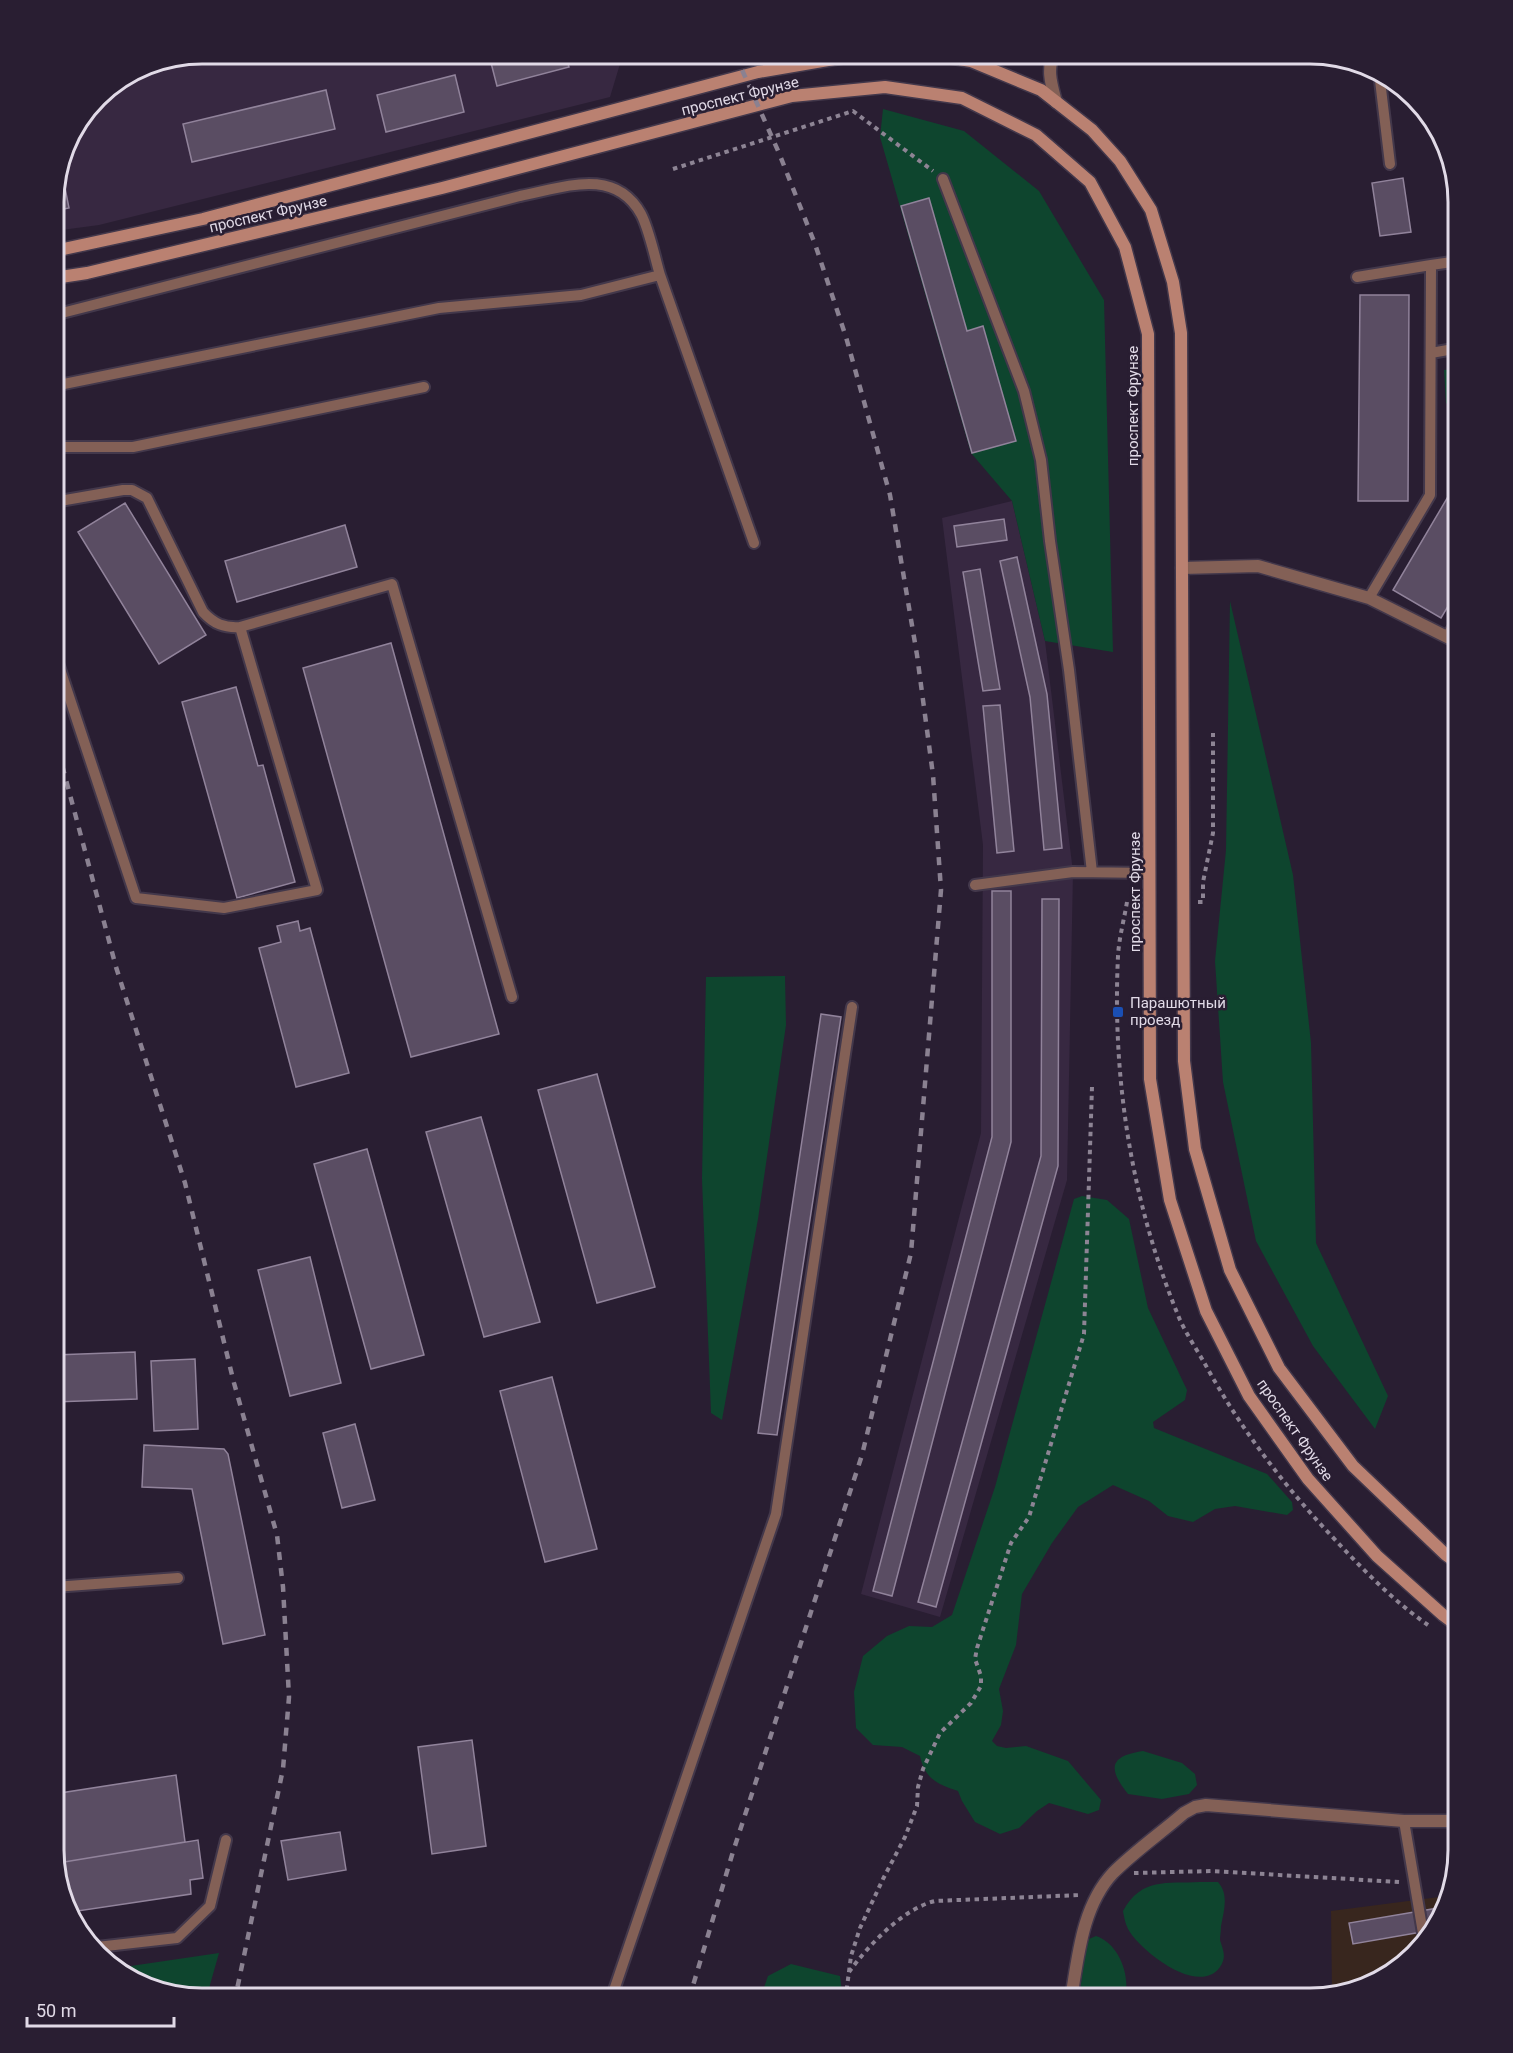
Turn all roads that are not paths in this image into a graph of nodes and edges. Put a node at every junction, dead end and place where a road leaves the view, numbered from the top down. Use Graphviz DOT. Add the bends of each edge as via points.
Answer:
graph roads {
  1 [pos="798,65"];
  2 [pos="981,65"];
  3 [pos="1050,65"];
  4 [pos="1380,84"];
  5 [pos="1056,102"];
  6 [pos="1390,164"];
  7 [pos="943,179"];
  8 [pos="65,249"];
  9 [pos="1448,263"];
  10 [pos="1431,266"];
  11 [pos="660,275"];
  12 [pos="65,276"];
  13 [pos="1357,278"];
  14 [pos="65,312"];
  15 [pos="1448,350"];
  16 [pos="1431,353"];
  17 [pos="65,384"];
  18 [pos="424,387"];
  19 [pos="65,447"];
  20 [pos="65,499"];
  21 [pos="754,543"];
  22 [pos="1182,567"];
  23 [pos="1369,598"];
  24 [pos="240,627"];
  25 [pos="1448,637"];
  26 [pos="65,683"];
  27 [pos="1092,872"];
  28 [pos="1150,873"];
  29 [pos="975,885"];
  30 [pos="512,997"];
  31 [pos="852,1008"];
  32 [pos="1448,1556"];
  33 [pos="178,1578"];
  34 [pos="64,1586"];
  35 [pos="1448,1619"];
  36 [pos="1404,1821"];
  37 [pos="1448,1821"];
  38 [pos="226,1840"];
  39 [pos="1424,1928"];
  40 [pos="104,1946"];
  41 [pos="615,1988"];
  42 [pos="1073,1988"];
  1 -- 8 [label="main road, проспект Фрунзе" via="758,72 203,219"];
  2 -- 5 [label="main road, проспект Фрунзе" via="1041,90"];
  3 -- 5 [label="street" via="1049,78"];
  4 -- 6 [label="lane"];
  5 -- 22 [label="main road, проспект Фрунзе" via="1092,130 1120,161 1151,210 1173,282 1181,333"];
  7 -- 27 [label="lane" via="1024,391 1041,460"];
  9 -- 10 [label="lane"];
  10 -- 13 [label="lane"];
  10 -- 16 [label="lane"];
  11 -- 14 [label="lane" via="641,215 628,197 610,185 580,184"];
  11 -- 17 [label="lane" via="581,295 439,308"];
  11 -- 21 [label="lane"];
  12 -- 28 [label="main road, проспект Фрунзе" via="442,188 792,96 885,87 962,98 1036,135 1090,182 1125,247 1148,334"];
  15 -- 16 [label="lane"];
  16 -- 23 [label="lane" via="1430,495"];
  18 -- 19 [label="lane" via="133,447"];
  20 -- 24 [label="lane" via="123,490 147,498 203,612 220,625"];
  22 -- 23 [label="street" via="1258,566"];
  22 -- 32 [label="main road, проспект Фрунзе" via="1185,1061 1195,1149 1230,1270 1279,1368 1353,1466"];
  23 -- 25 [label="street"];
  24 -- 26 [label="lane" via="317,890 224,908 136,898"];
  24 -- 30 [label="lane" via="392,584"];
  27 -- 28 [label="lane"];
  27 -- 29 [label="lane"];
  28 -- 35 [label="main road, проспект Фрунзе" via="1150,1079 1170,1200 1206,1311 1249,1396 1308,1479 1377,1556"];
  31 -- 41 [label="lane" via="776,1514"];
  33 -- 34 [label="lane"];
  36 -- 37 [label="street"];
  36 -- 39 [label="lane"];
  36 -- 42 [label="street" via="1195,1807 1113,1874 1097,1897 1085,1926"];
  38 -- 40 [label="lane" via="210,1906 177,1938"];
}
